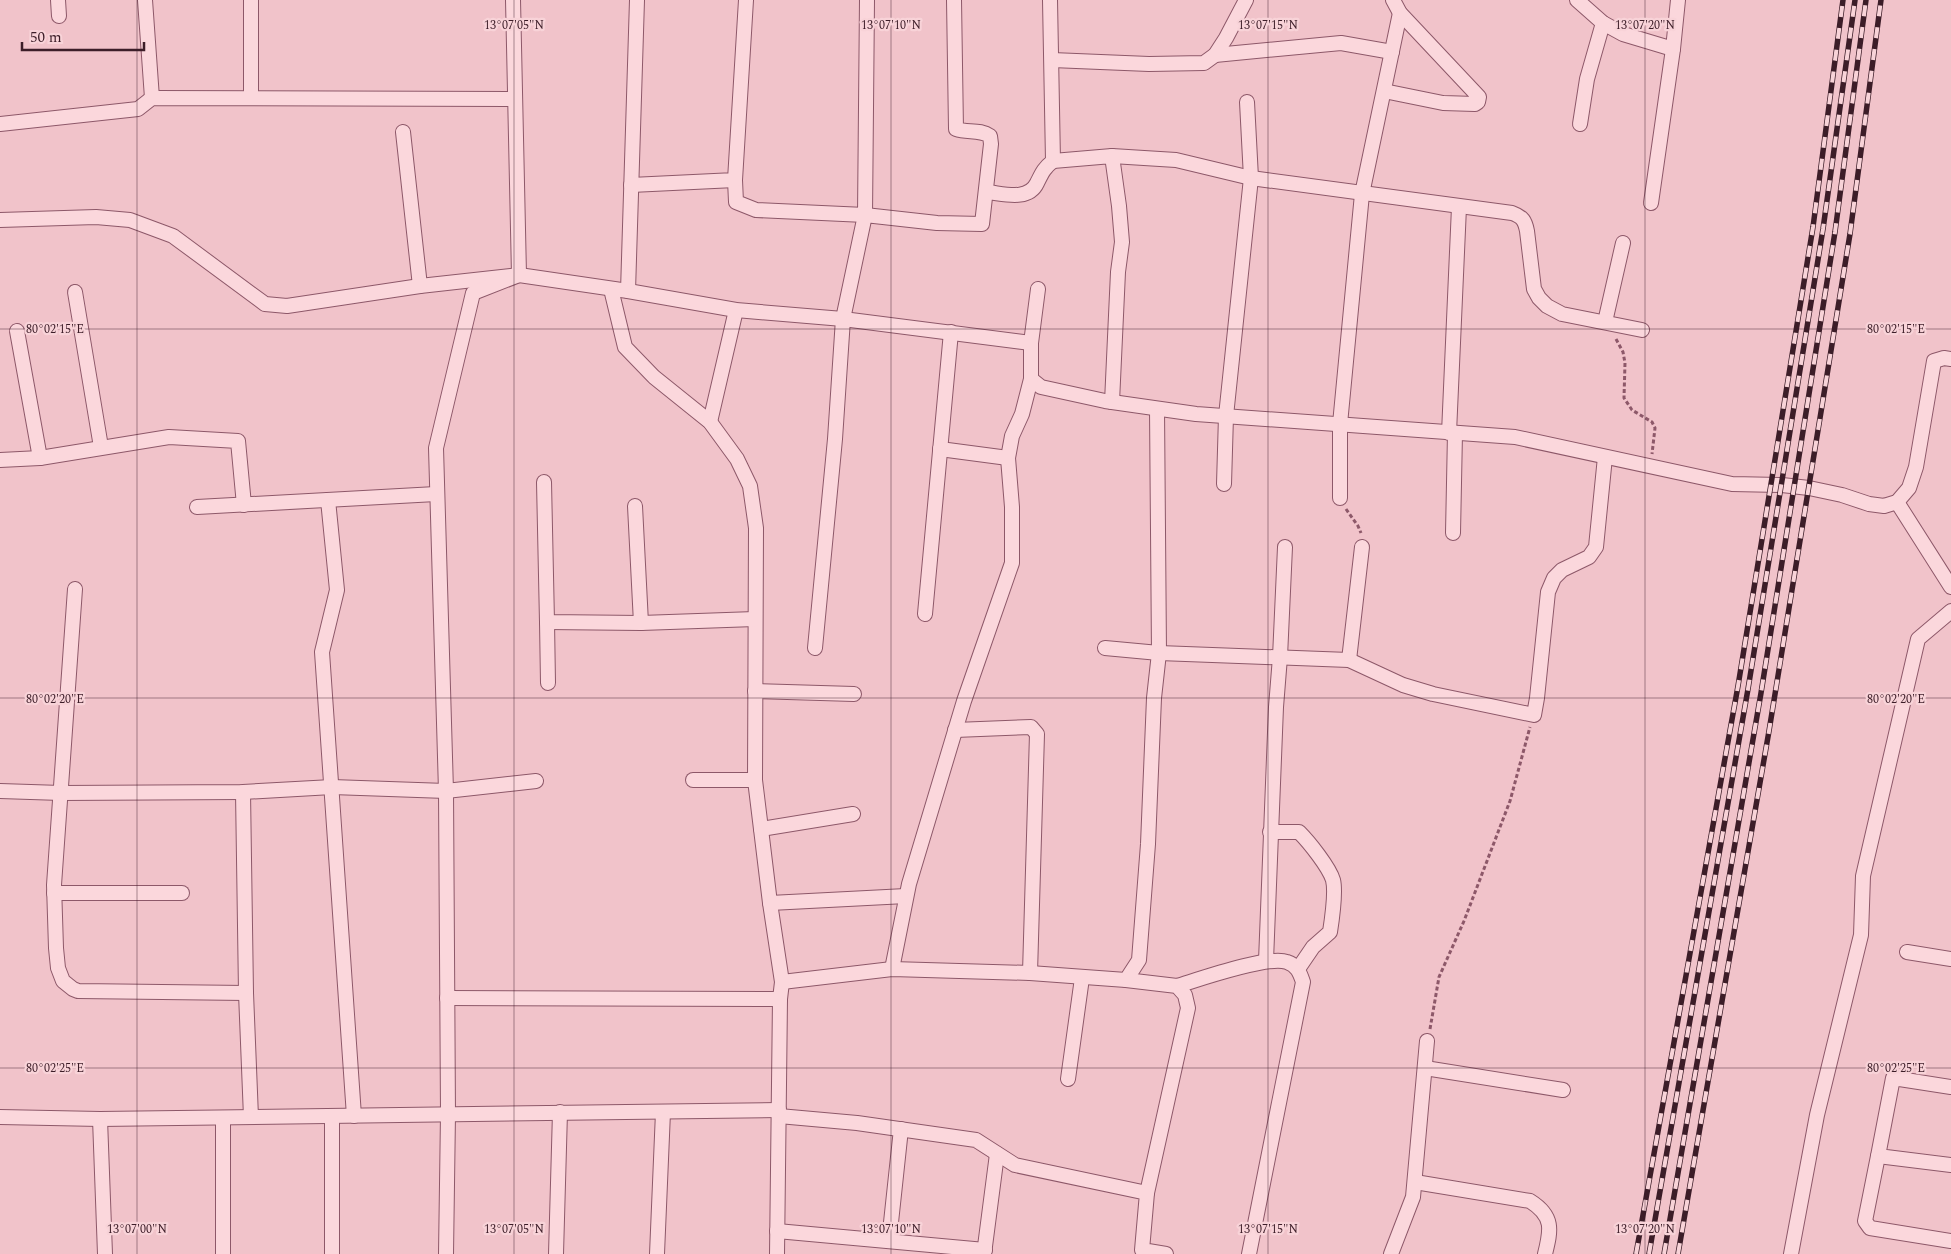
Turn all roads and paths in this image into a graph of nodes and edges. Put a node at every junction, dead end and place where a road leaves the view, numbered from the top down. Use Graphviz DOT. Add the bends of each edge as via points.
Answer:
graph roads {
  1 [pos="58,0"];
  2 [pos="145,0"];
  3 [pos="251,0"];
  4 [pos="513,0"];
  5 [pos="637,0"];
  6 [pos="746,0"];
  7 [pos="867,0"];
  8 [pos="954,0"];
  9 [pos="1050,0"];
  10 [pos="1246,0"];
  11 [pos="1393,0"];
  12 [pos="1577,0"];
  13 [pos="1678,0"];
  14 [pos="1400,13"];
  15 [pos="59,16"];
  16 [pos="1603,24"];
  17 [pos="1673,49"];
  18 [pos="1392,52"];
  19 [pos="1215,55"];
  20 [pos="1052,60"];
  21 [pos="1384,91"];
  22 [pos="152,98"];
  23 [pos="251,98"];
  24 [pos="515,99"];
  25 [pos="1247,102"];
  26 [pos="0,124"];
  27 [pos="1580,124"];
  28 [pos="403,132"];
  29 [pos="1112,156"];
  30 [pos="1053,161"];
  31 [pos="1251,178"];
  32 [pos="735,180"];
  33 [pos="631,185"];
  34 [pos="986,192"];
  35 [pos="1362,194"];
  36 [pos="1651,203"];
  37 [pos="1459,207"];
  38 [pos="865,216"];
  39 [pos="0,220"];
  40 [pos="1623,243"];
  41 [pos="518,275"];
  42 [pos="420,286"];
  43 [pos="611,289"];
  44 [pos="1038,289"];
  45 [pos="628,291"];
  46 [pos="75,292"];
  47 [pos="736,310"];
  48 [pos="843,320"];
  49 [pos="1606,322"];
  50 [pos="1642,330"];
  51 [pos="17,331"];
  52 [pos="951,332"];
  53 [pos="1031,343"];
  54 [pos="1951,359"];
  55 [pos="1031,379"];
  56 [pos="1112,402"];
  57 [pos="1157,409"];
  58 [pos="1226,416"];
  59 [pos="710,422"];
  60 [pos="1340,424"];
  61 [pos="1452,433"];
  62 [pos="101,447"];
  63 [pos="940,449"];
  64 [pos="1605,457"];
  65 [pos="40,458"];
  66 [pos="1008,458"];
  67 [pos="0,460"];
  68 [pos="1650,467"];
  69 [pos="544,482"];
  70 [pos="1224,484"];
  71 [pos="436,494"];
  72 [pos="1340,498"];
  73 [pos="328,500"];
  74 [pos="1897,502"];
  75 [pos="244,505"];
  76 [pos="636,506"];
  77 [pos="197,507"];
  78 [pos="1453,533"];
  79 [pos="1285,547"];
  80 [pos="1362,547"];
  81 [pos="1951,587"];
  82 [pos="75,590"];
  83 [pos="1951,611"];
  84 [pos="925,614"];
  85 [pos="755,620"];
  86 [pos="547,622"];
  87 [pos="641,623"];
  88 [pos="815,648"];
  89 [pos="1105,648"];
  90 [pos="1160,653"];
  91 [pos="1280,657"];
  92 [pos="1349,660"];
  93 [pos="548,683"];
  94 [pos="755,690"];
  95 [pos="854,694"];
  96 [pos="1534,715"];
  97 [pos="955,730"];
  98 [pos="693,780"];
  99 [pos="755,780"];
  100 [pos="536,781"];
  101 [pos="332,787"];
  102 [pos="0,791"];
  103 [pos="446,791"];
  104 [pos="242,792"];
  105 [pos="61,793"];
  106 [pos="853,814"];
  107 [pos="761,829"];
  108 [pos="1270,832"];
  109 [pos="54,893"];
  110 [pos="182,893"];
  111 [pos="906,896"];
  112 [pos="770,903"];
  113 [pos="1907,952"];
  114 [pos="1951,959"];
  115 [pos="1266,961"];
  116 [pos="892,969"];
  117 [pos="1298,969"];
  118 [pos="1030,974"];
  119 [pos="1082,978"];
  120 [pos="1126,980"];
  121 [pos="782,982"];
  122 [pos="1177,986"];
  123 [pos="246,993"];
  124 [pos="447,998"];
  125 [pos="780,999"];
  126 [pos="1427,1041"];
  127 [pos="1425,1068"];
  128 [pos="1068,1078"];
  129 [pos="1951,1087"];
  130 [pos="1563,1090"];
  131 [pos="560,1112"];
  132 [pos="663,1112"];
  133 [pos="779,1113"];
  134 [pos="448,1114"];
  135 [pos="332,1116"];
  136 [pos="354,1116"];
  137 [pos="0,1117"];
  138 [pos="251,1117"];
  139 [pos="223,1118"];
  140 [pos="100,1119"];
  141 [pos="901,1129"];
  142 [pos="997,1154"];
  143 [pos="1878,1156"];
  144 [pos="1951,1165"];
  145 [pos="1414,1182"];
  146 [pos="1147,1193"];
  147 [pos="777,1231"];
  148 [pos="889,1241"];
  149 [pos="1951,1241"];
  150 [pos="985,1252"];
  151 [pos="1142,1252"];
  152 [pos="105,1254"];
  153 [pos="222,1254"];
  154 [pos="332,1254"];
  155 [pos="446,1254"];
  156 [pos="556,1254"];
  157 [pos="657,1254"];
  158 [pos="777,1254"];
  159 [pos="1166,1254"];
  160 [pos="1249,1254"];
  161 [pos="1391,1254"];
  162 [pos="1546,1254"];
  163 [pos="1791,1254"];
  1 -- 15 [label="street"];
  2 -- 22 [label="street"];
  3 -- 23 [label="street"];
  4 -- 24 [label="street"];
  5 -- 33 [label="street"];
  6 -- 32 [label="street"];
  7 -- 38 [label="street"];
  8 -- 34 [label="street" via="956,128 984,132 990,136"];
  9 -- 20 [label="street"];
  10 -- 19 [label="street"];
  11 -- 14 [label="street"];
  12 -- 16 [label="street"];
  13 -- 17 [label="street"];
  14 -- 18 [label="street"];
  14 -- 21 [label="street" via="1479,97 1478,102 1443,103"];
  16 -- 17 [label="street"];
  16 -- 27 [label="street" via="1587,79"];
  17 -- 36 [label="street"];
  18 -- 19 [label="street" via="1341,43"];
  18 -- 21 [label="street"];
  19 -- 20 [label="street" via="1204,63 1112,64"];
  20 -- 30 [label="street"];
  21 -- 35 [label="street"];
  22 -- 23 [label="street"];
  22 -- 26 [label="street" via="138,109"];
  23 -- 24 [label="street"];
  24 -- 41 [label="street"];
  25 -- 31 [label="street"];
  28 -- 42 [label="street"];
  29 -- 30 [label="street"];
  29 -- 31 [label="street" via="1176,160"];
  29 -- 56 [label="street" via="1122,242"];
  30 -- 34 [label="street" via="1040,174 1037,184 1023,196"];
  31 -- 35 [label="street"];
  31 -- 58 [label="street"];
  32 -- 33 [label="street"];
  32 -- 38 [label="street" via="736,202 756,210"];
  33 -- 45 [label="street"];
  34 -- 38 [label="street" via="982,224"];
  35 -- 37 [label="street"];
  35 -- 60 [label="street"];
  37 -- 49 [label="street" via="1521,216 1527,231 1532,278 1539,298 1562,314"];
  37 -- 61 [label="street"];
  38 -- 48 [label="street"];
  39 -- 42 [label="street" via="96,217 130,220 173,236 265,304 286,306"];
  40 -- 49 [label="street"];
  41 -- 42 [label="street"];
  41 -- 43 [label="street"];
  41 -- 71 [label="street" via="473,293 436,448"];
  43 -- 45 [label="street"];
  43 -- 59 [label="street" via="625,347 654,377"];
  44 -- 53 [label="street"];
  45 -- 47 [label="street"];
  46 -- 62 [label="street"];
  47 -- 48 [label="street"];
  47 -- 59 [label="street"];
  48 -- 52 [label="street"];
  48 -- 88 [label="street"];
  49 -- 50 [label="street"];
  49 -- 68 [label="path" via="1623,352 1624,398 1632,410 1652,422 1655,428"];
  51 -- 65 [label="street"];
  52 -- 53 [label="street"];
  52 -- 63 [label="street"];
  53 -- 55 [label="street"];
  54 -- 74 [label="street" via="1934,361 1916,467 1909,488"];
  55 -- 56 [label="street" via="1041,387"];
  55 -- 66 [label="street"];
  56 -- 57 [label="street"];
  57 -- 58 [label="street"];
  57 -- 90 [label="street"];
  58 -- 60 [label="street"];
  58 -- 70 [label="street"];
  59 -- 85 [label="street" via="737,459 750,486 756,528"];
  60 -- 61 [label="street"];
  60 -- 72 [label="street"];
  61 -- 64 [label="street" via="1515,437"];
  61 -- 78 [label="street"];
  62 -- 65 [label="street"];
  62 -- 75 [label="street" via="169,436 238,440"];
  63 -- 66 [label="street"];
  63 -- 84 [label="street"];
  64 -- 68 [label="street"];
  64 -- 96 [label="street" via="1596,547 1589,557 1562,570 1548,592"];
  65 -- 67 [label="street"];
  66 -- 97 [label="street" via="1012,563"];
  68 -- 74 [label="street" via="1732,484 1808,488 1868,504 1884,506"];
  69 -- 86 [label="street"];
  71 -- 73 [label="street"];
  71 -- 103 [label="street"];
  72 -- 80 [label="path" via="1358,526"];
  73 -- 75 [label="street"];
  73 -- 101 [label="street" via="337,590 322,652"];
  74 -- 81 [label="street"];
  75 -- 77 [label="street"];
  76 -- 87 [label="street"];
  79 -- 91 [label="street"];
  80 -- 92 [label="street"];
  82 -- 105 [label="street"];
  83 -- 163 [label="street" via="1918,639 1863,876 1862,935 1817,1115"];
  85 -- 87 [label="street"];
  85 -- 94 [label="street"];
  86 -- 87 [label="street"];
  86 -- 93 [label="street"];
  89 -- 90 [label="street"];
  90 -- 91 [label="street"];
  90 -- 120 [label="street" via="1154,698 1139,960"];
  91 -- 92 [label="street"];
  91 -- 108 [label="street"];
  92 -- 96 [label="street" via="1403,685 1433,694"];
  94 -- 95 [label="street"];
  94 -- 99 [label="street"];
  96 -- 126 [label="path" via="1510,801 1439,977"];
  97 -- 111 [label="street"];
  97 -- 118 [label="street" via="1031,727 1037,734"];
  98 -- 99 [label="street"];
  99 -- 107 [label="street"];
  100 -- 103 [label="street"];
  101 -- 103 [label="street"];
  101 -- 104 [label="street"];
  101 -- 136 [label="street"];
  102 -- 105 [label="street"];
  103 -- 124 [label="street"];
  104 -- 105 [label="street"];
  104 -- 123 [label="street"];
  105 -- 109 [label="street"];
  106 -- 107 [label="street"];
  107 -- 112 [label="street"];
  108 -- 115 [label="street"];
  108 -- 117 [label="street" via="1299,832 1312,845 1333,880 1330,932 1313,947"];
  109 -- 110 [label="street"];
  109 -- 123 [label="street" via="58,968 63,982 73,989"];
  111 -- 112 [label="street"];
  111 -- 116 [label="street"];
  112 -- 121 [label="street"];
  113 -- 114 [label="street"];
  115 -- 117 [label="street" via="1286,961"];
  115 -- 122 [label="street"];
  116 -- 118 [label="street"];
  116 -- 121 [label="street"];
  117 -- 160 [label="street" via="1303,982"];
  118 -- 119 [label="street"];
  119 -- 120 [label="street"];
  119 -- 128 [label="street"];
  120 -- 122 [label="street"];
  121 -- 125 [label="street"];
  122 -- 146 [label="street" via="1185,995 1188,1008"];
  123 -- 138 [label="street"];
  124 -- 125 [label="street"];
  124 -- 134 [label="street"];
  125 -- 133 [label="street"];
  126 -- 127 [label="street"];
  127 -- 130 [label="street"];
  127 -- 145 [label="street"];
  129 -- 143 [label="street" via="1894,1078"];
  131 -- 132 [label="street"];
  131 -- 134 [label="street"];
  131 -- 156 [label="street"];
  132 -- 133 [label="street"];
  132 -- 157 [label="street"];
  133 -- 141 [label="street"];
  133 -- 147 [label="street"];
  134 -- 136 [label="street"];
  134 -- 155 [label="street"];
  135 -- 136 [label="street"];
  135 -- 138 [label="street"];
  135 -- 154 [label="street"];
  137 -- 140 [label="street"];
  138 -- 139 [label="street"];
  139 -- 140 [label="street"];
  139 -- 153 [label="street"];
  140 -- 152 [label="street"];
  141 -- 142 [label="street" via="976,1140"];
  141 -- 148 [label="street"];
  142 -- 146 [label="street" via="1015,1165"];
  142 -- 150 [label="street"];
  143 -- 144 [label="street"];
  143 -- 149 [label="street" via="1865,1221 1870,1228"];
  145 -- 161 [label="street" via="1413,1197"];
  145 -- 162 [label="street" via="1530,1201 1541,1208 1549,1220 1551,1232"];
  146 -- 151 [label="street"];
  147 -- 148 [label="street"];
  147 -- 158 [label="street"];
  148 -- 150 [label="street"];
  151 -- 159 [label="street"];
}
